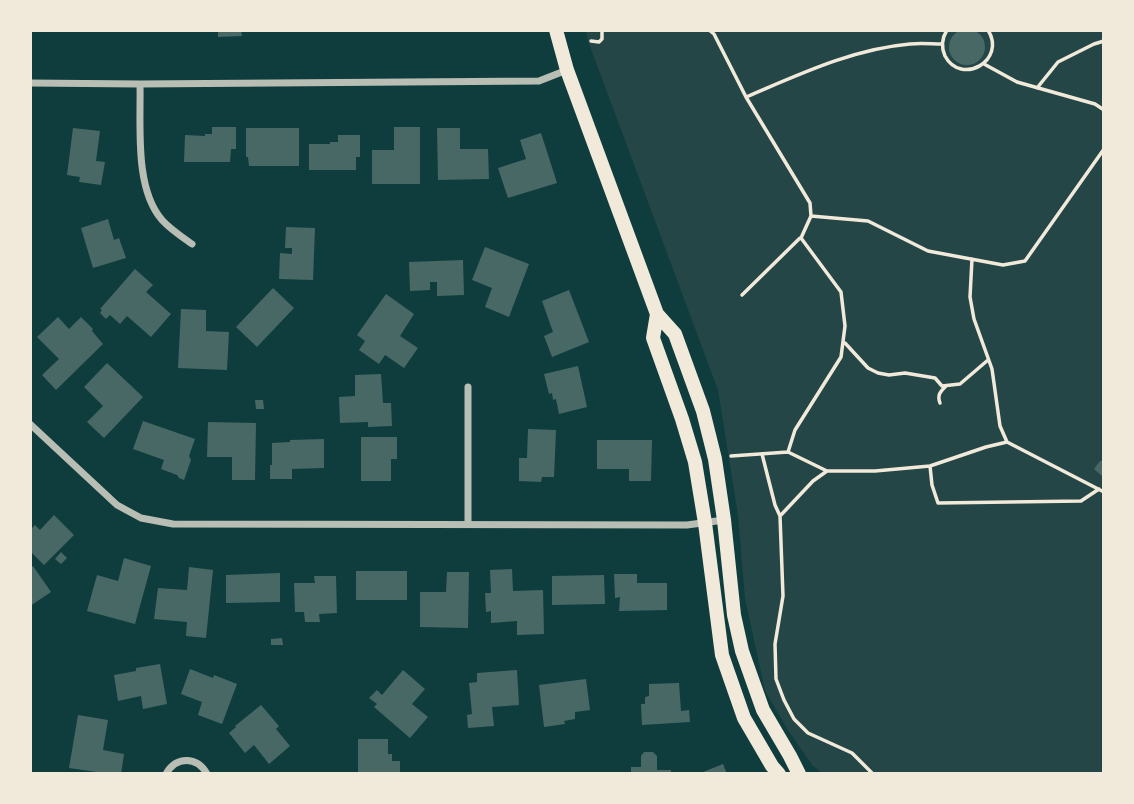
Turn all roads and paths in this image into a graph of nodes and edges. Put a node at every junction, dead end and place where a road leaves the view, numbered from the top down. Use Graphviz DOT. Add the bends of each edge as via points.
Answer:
graph roads {
  1 [pos="556,30"];
  2 [pos="603,30"];
  3 [pos="709,30"];
  4 [pos="947,30"];
  5 [pos="988,30"];
  6 [pos="591,41"];
  7 [pos="1104,41"];
  8 [pos="942,44"];
  9 [pos="984,64"];
  10 [pos="567,70"];
  11 [pos="30,83"];
  12 [pos="141,84"];
  13 [pos="1037,88"];
  14 [pos="746,97"];
  15 [pos="1104,110"];
  16 [pos="1104,149"];
  17 [pos="811,216"];
  18 [pos="801,238"];
  19 [pos="192,244"];
  20 [pos="972,260"];
  21 [pos="742,295"];
  22 [pos="656,314"];
  23 [pos="844,342"];
  24 [pos="988,360"];
  25 [pos="946,386"];
  26 [pos="468,387"];
  27 [pos="940,403"];
  28 [pos="30,424"];
  29 [pos="38,432"];
  30 [pos="30,440"];
  31 [pos="1007,442"];
  32 [pos="788,452"];
  33 [pos="762,454"];
  34 [pos="725,457"];
  35 [pos="930,466"];
  36 [pos="827,471"];
  37 [pos="1099,489"];
  38 [pos="1104,492"];
  39 [pos="780,516"];
  40 [pos="724,520"];
  41 [pos="468,523"];
  42 [pos="705,523"];
  43 [pos="166,774"];
  44 [pos="207,774"];
  45 [pos="779,774"];
  46 [pos="799,774"];
  47 [pos="873,774"];
  1 -- 10 [label="main road"];
  2 -- 6 [label="path" via="599,41"];
  3 -- 14 [label="path"];
  4 -- 8 [label="path"];
  5 -- 9 [label="path" via="993,41"];
  7 -- 13 [label="path" via="1058,62"];
  8 -- 9 [label="path" via="947,60 961,69"];
  8 -- 14 [label="path" via="911,44 848,57"];
  9 -- 13 [label="path"];
  10 -- 12 [label="street" via="539,81"];
  10 -- 22 [label="main road"];
  11 -- 12 [label="street"];
  12 -- 19 [label="street" via="142,174 162,220"];
  13 -- 15 [label="path"];
  14 -- 17 [label="path" via="810,203"];
  16 -- 20 [label="path" via="1025,261 1003,265"];
  17 -- 18 [label="path"];
  17 -- 20 [label="path" via="868,221 928,251"];
  18 -- 21 [label="path"];
  18 -- 23 [label="path" via="841,292"];
  20 -- 24 [label="path" via="970,297"];
  22 -- 40 [label="main road" via="675,334 703,411"];
  22 -- 42 [label="main road" via="653,338 695,462"];
  23 -- 25 [label="path" via="867,368 878,373 936,377"];
  23 -- 32 [label="path" via="841,357 795,430"];
  24 -- 25 [label="path" via="960,384"];
  24 -- 31 [label="path"];
  25 -- 27 [label="path" via="938,397"];
  26 -- 41 [label="street"];
  28 -- 29 [label="street"];
  29 -- 30 [label="street"];
  29 -- 41 [label="street" via="117,505 141,518 209,525"];
  31 -- 35 [label="path"];
  31 -- 37 [label="path"];
  32 -- 33 [label="path"];
  32 -- 36 [label="path"];
  33 -- 34 [label="path"];
  33 -- 39 [label="path"];
  35 -- 36 [label="path"];
  35 -- 37 [label="path" via="938,503 1081,500"];
  36 -- 39 [label="path"];
  37 -- 38 [label="path"];
  39 -- 47 [label="path" via="783,596 775,644 776,679 794,719 808,733 852,753"];
  40 -- 42 [label="street"];
  40 -- 46 [label="main road" via="742,651 763,710"];
  41 -- 42 [label="street"];
  42 -- 45 [label="main road" via="722,655 744,718"];
  43 -- 44 [label="street" via="172,765 186,760 199,764"];
}
